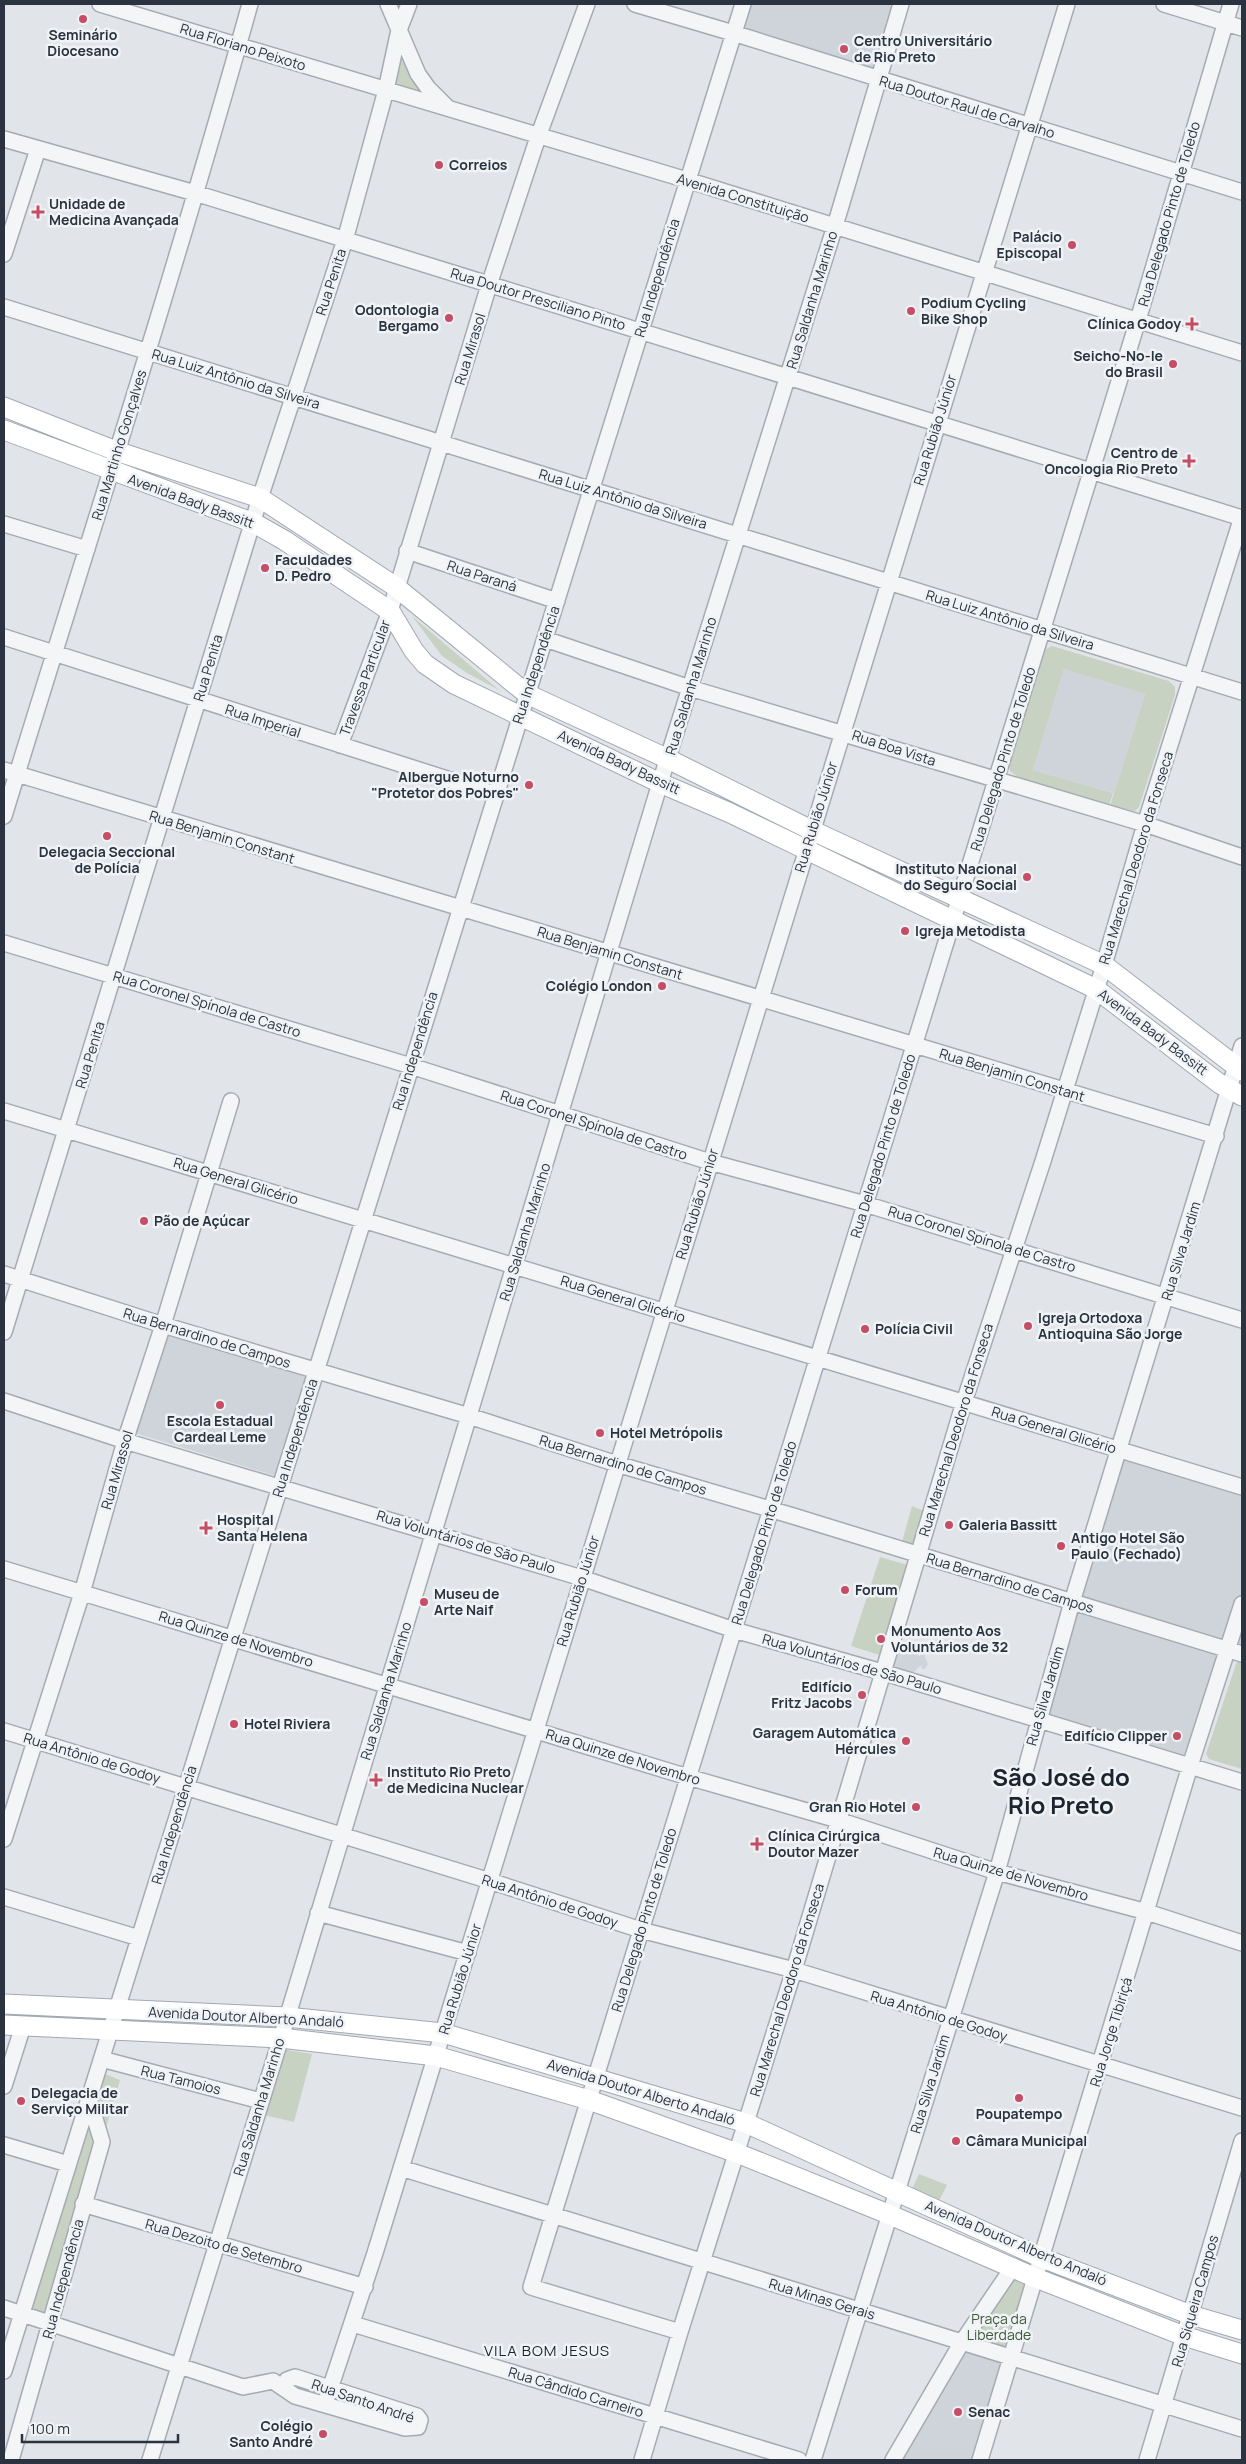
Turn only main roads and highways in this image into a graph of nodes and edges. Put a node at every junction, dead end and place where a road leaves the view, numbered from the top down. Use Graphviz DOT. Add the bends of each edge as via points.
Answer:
graph roads {
  1 [pos="4,407"];
  2 [pos="4,430"];
  3 [pos="1239,1070"];
  4 [pos="1236,1093"];
  5 [pos="4,2004"];
  6 [pos="4,2025"];
  7 [pos="1242,2330"];
  8 [pos="1242,2354"];
  1 -- 3 [label="main road, Avenida Bady Bassitt" via="116,450 260,498 396,587 527,694 1104,965"];
  2 -- 4 [label="main road, Avenida Bady Bassitt" via="254,523 390,611 425,664 454,684 1096,989"];
  5 -- 7 [label="main road, Avenida Doutor Alberto Andaló" via="287,2017 443,2033 746,2123 1042,2258 1191,2315"];
  6 -- 8 [label="main road, Avenida Doutor Alberto Andaló" via="281,2038 436,2056 589,2100 738,2154 1036,2278 1184,2336"];
}
